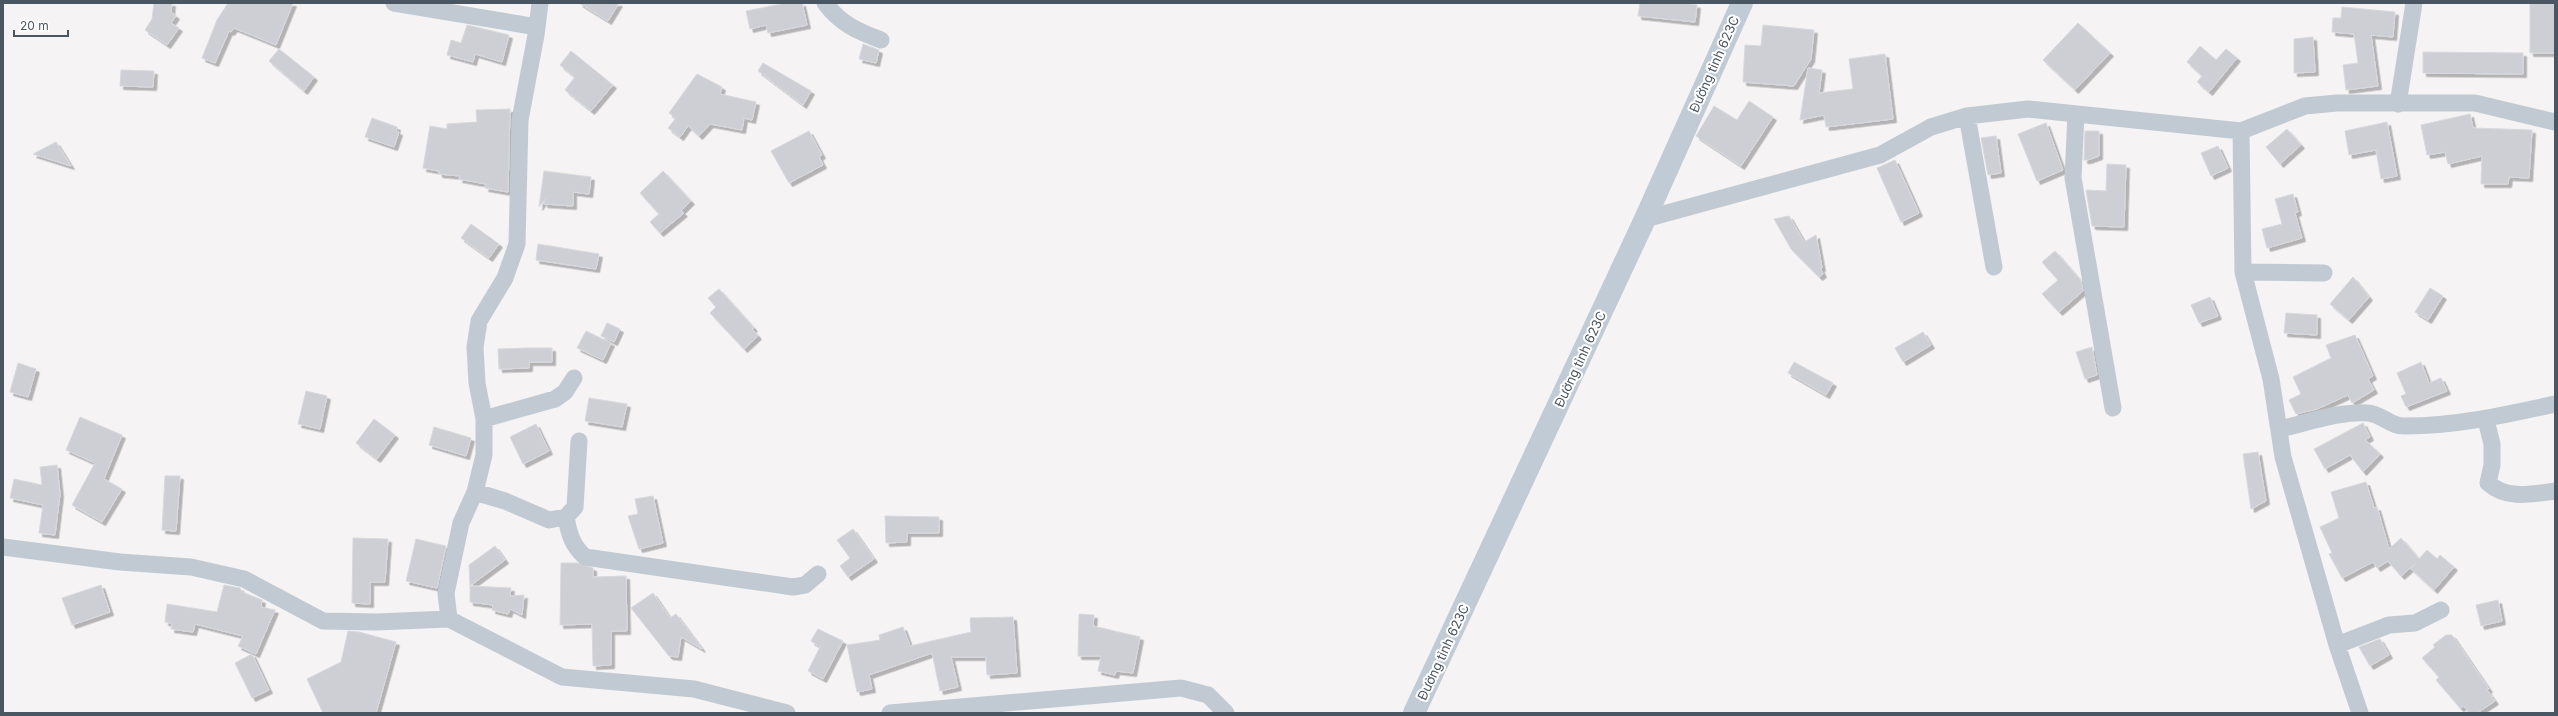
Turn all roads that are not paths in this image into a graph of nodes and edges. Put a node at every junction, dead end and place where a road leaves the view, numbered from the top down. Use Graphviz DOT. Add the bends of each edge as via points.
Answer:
graph roads {
  1 [pos="394,3"];
  2 [pos="540,3"];
  3 [pos="826,3"];
  4 [pos="1742,3"];
  5 [pos="2414,3"];
  6 [pos="537,27"];
  7 [pos="881,40"];
  8 [pos="2398,104"];
  9 [pos="2076,114"];
  10 [pos="1967,116"];
  11 [pos="2555,122"];
  12 [pos="2241,131"];
  13 [pos="1645,219"];
  14 [pos="1994,267"];
  15 [pos="2243,272"];
  16 [pos="2324,272"];
  17 [pos="574,378"];
  18 [pos="2555,404"];
  19 [pos="2113,408"];
  20 [pos="484,419"];
  21 [pos="2486,420"];
  22 [pos="2278,429"];
  23 [pos="579,441"];
  24 [pos="2555,491"];
  25 [pos="475,492"];
  26 [pos="566,517"];
  27 [pos="3,547"];
  28 [pos="818,574"];
  29 [pos="2441,610"];
  30 [pos="449,619"];
  31 [pos="2337,645"];
  32 [pos="788,713"];
  33 [pos="890,713"];
  34 [pos="1226,713"];
  35 [pos="1414,713"];
  36 [pos="2360,713"];
  1 -- 6 [label="street"];
  2 -- 6 [label="street"];
  3 -- 7 [label="street" via="836,18 854,30"];
  4 -- 13 [label="main road, Đường tỉnh 623C"];
  5 -- 8 [label="street"];
  6 -- 20 [label="street" via="520,120 517,244 505,278 479,321 475,346 477,383"];
  8 -- 11 [label="street" via="2474,103"];
  8 -- 12 [label="street" via="2338,103 2305,106"];
  9 -- 10 [label="street" via="2028,109"];
  9 -- 12 [label="street"];
  9 -- 19 [label="street" via="2073,178"];
  10 -- 13 [label="street" via="1931,127 1880,155"];
  10 -- 14 [label="street"];
  12 -- 15 [label="street"];
  13 -- 35 [label="main road, Đường tỉnh 623C"];
  15 -- 16 [label="street"];
  15 -- 22 [label="street" via="2271,379"];
  17 -- 20 [label="street" via="565,392 555,399"];
  18 -- 21 [label="street"];
  20 -- 25 [label="street" via="484,455"];
  21 -- 22 [label="street" via="2402,426 2368,413 2341,415"];
  21 -- 24 [label="street" via="2492,444 2492,465 2488,483 2496,490 2512,494"];
  22 -- 31 [label="street" via="2283,457"];
  23 -- 26 [label="street" via="575,507"];
  25 -- 26 [label="street" via="505,501 549,520"];
  25 -- 30 [label="street" via="462,523 446,594"];
  26 -- 28 [label="street" via="569,536 585,557 793,587 805,585"];
  27 -- 30 [label="street" via="120,562 190,567 244,579 323,621"];
  29 -- 31 [label="street" via="2415,623 2389,625"];
  30 -- 32 [label="street" via="562,677 694,689"];
  31 -- 36 [label="street"];
  33 -- 34 [label="street" via="1181,688 1208,695"];
}
